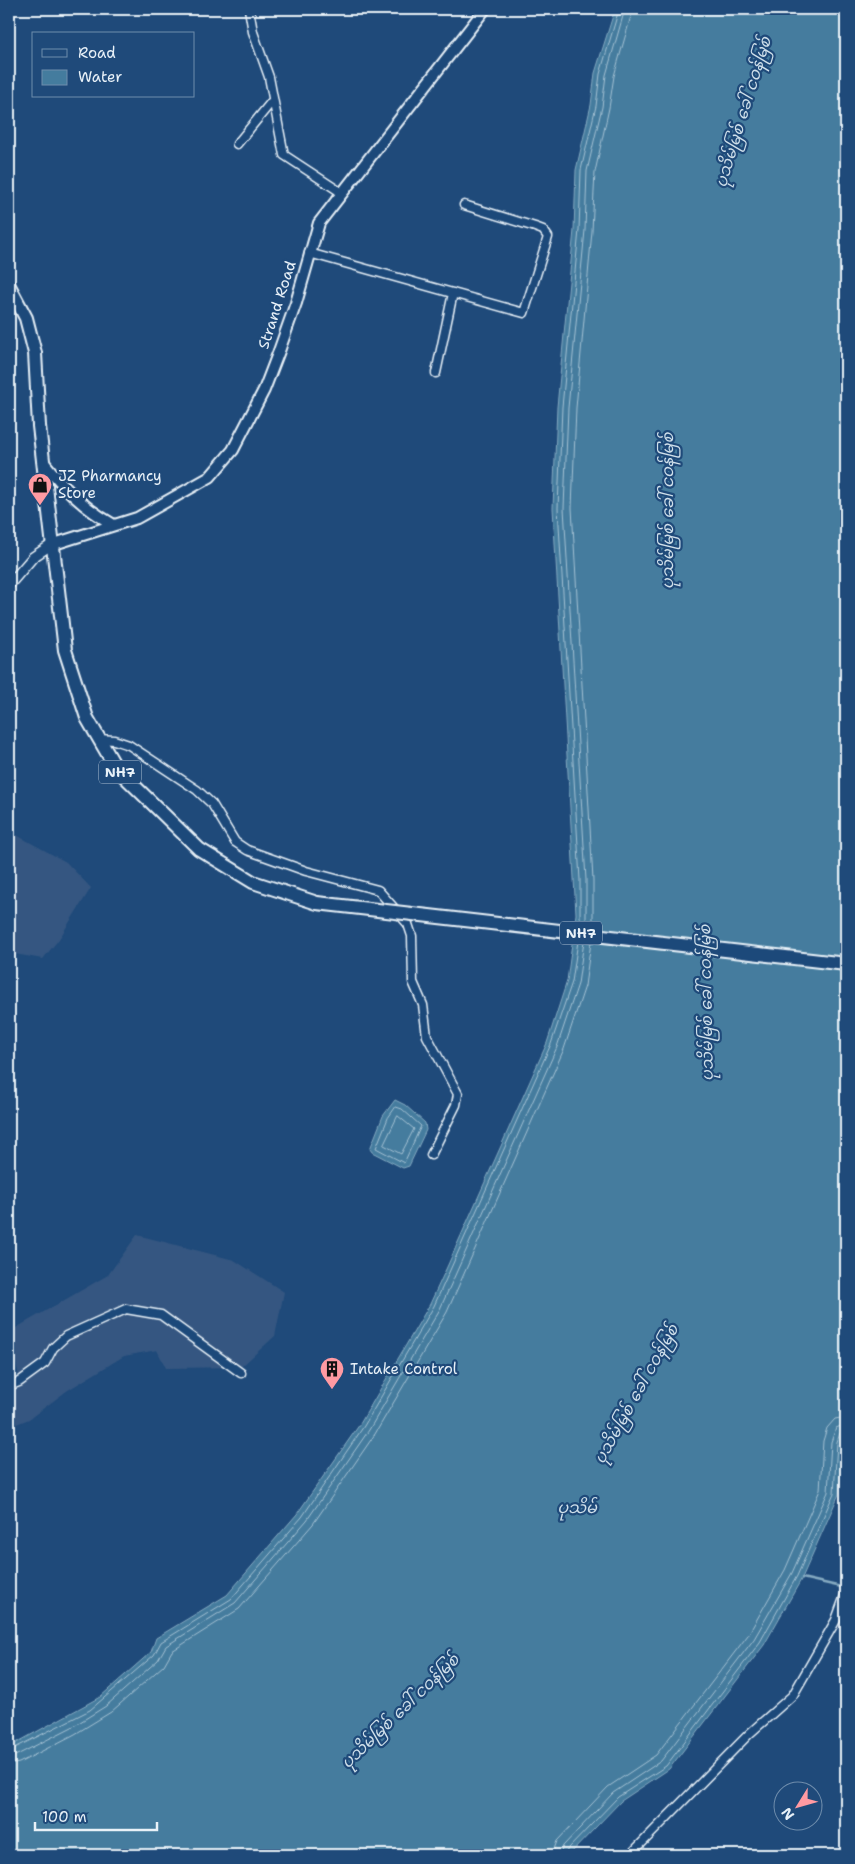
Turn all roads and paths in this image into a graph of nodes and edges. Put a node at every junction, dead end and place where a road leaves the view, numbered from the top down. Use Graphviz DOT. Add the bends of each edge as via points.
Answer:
graph roads {
  1 [pos="249,9"];
  2 [pos="485,9"];
  3 [pos="273,100"];
  4 [pos="237,144"];
  5 [pos="342,194"];
  6 [pos="464,205"];
  7 [pos="310,253"];
  8 [pos="9,286"];
  9 [pos="453,293"];
  10 [pos="436,373"];
  11 [pos="42,460"];
  12 [pos="114,525"];
  13 [pos="51,545"];
  14 [pos="9,585"];
  15 [pos="99,739"];
  16 [pos="846,964"];
  17 [pos="431,1155"];
  18 [pos="241,1373"];
  19 [pos="9,1386"];
  20 [pos="846,1593"];
  21 [pos="630,1855"];
  1 -- 3 [label="street"];
  2 -- 5 [label="main road, Strand Road"];
  3 -- 4 [label="street"];
  3 -- 5 [label="street" via="284,155"];
  5 -- 7 [label="main road, Strand Road" via="319,223"];
  6 -- 9 [label="street" via="543,230 548,237 524,313"];
  7 -- 9 [label="street"];
  7 -- 12 [label="main road, Strand Road" via="296,303 264,390 233,450 210,477 137,518"];
  8 -- 11 [label="highway, NH7" via="26,318 35,353"];
  9 -- 10 [label="street"];
  11 -- 12 [label="main road" via="72,496 90,512"];
  11 -- 13 [label="highway, NH7"];
  12 -- 13 [label="main road, Strand Road"];
  13 -- 14 [label="street" via="33,557"];
  13 -- 15 [label="highway, NH7" via="65,650 87,718"];
  15 -- 16 [label="highway, NH7, bridge" via="116,768 199,849 253,882 317,903"];
  15 -- 17 [label="street" via="129,745 196,790 212,804 235,842 248,850 306,871 378,890 408,924 412,936 413,982 423,1005 427,1036 458,1094 456,1105"];
  18 -- 19 [label="street" via="161,1314 126,1309 66,1336 45,1363"];
  20 -- 21 [label="street" via="836,1620 793,1695 744,1739"];
}
